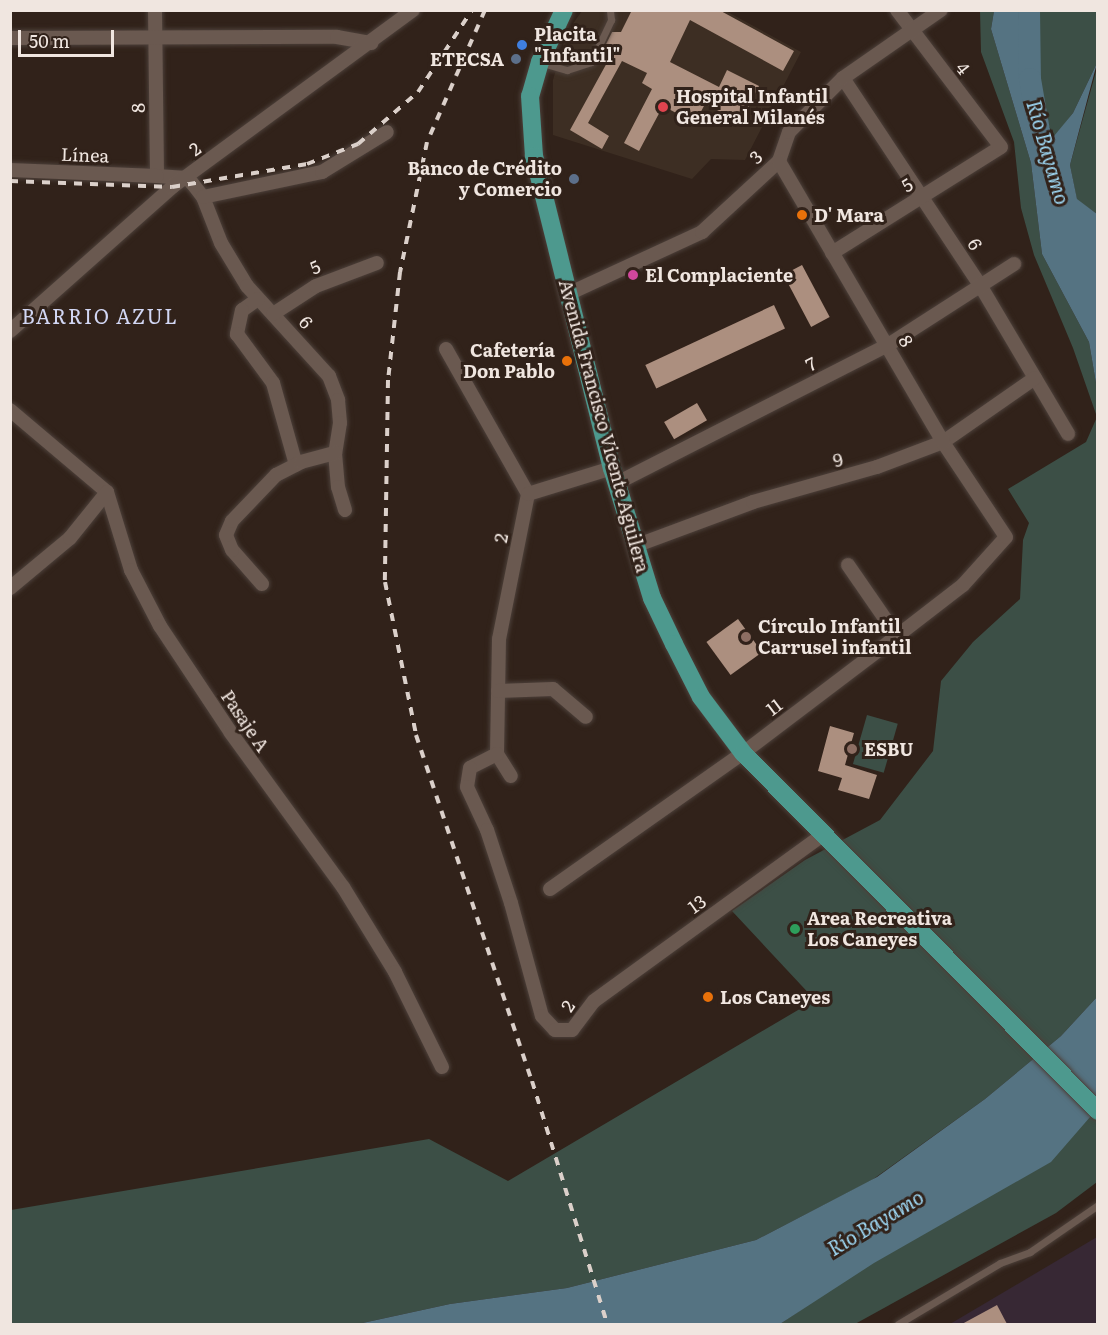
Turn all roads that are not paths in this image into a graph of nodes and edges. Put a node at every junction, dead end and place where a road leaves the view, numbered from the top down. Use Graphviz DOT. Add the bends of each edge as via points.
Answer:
graph roads {
  1 [pos="155,10"];
  2 [pos="413,10"];
  3 [pos="564,10"];
  4 [pos="610,10"];
  5 [pos="897,10"];
  6 [pos="942,10"];
  7 [pos="913,33"];
  8 [pos="154,36"];
  9 [pos="10,38"];
  10 [pos="371,44"];
  11 [pos="540,62"];
  12 [pos="843,78"];
  13 [pos="387,132"];
  14 [pos="1001,147"];
  15 [pos="778,161"];
  16 [pos="10,170"];
  17 [pos="157,176"];
  18 [pos="187,178"];
  19 [pos="204,197"];
  20 [pos="922,197"];
  21 [pos="832,253"];
  22 [pos="377,263"];
  23 [pos="1014,264"];
  24 [pos="980,285"];
  25 [pos="568,294"];
  26 [pos="258,299"];
  27 [pos="273,314"];
  28 [pos="10,331"];
  29 [pos="888,345"];
  30 [pos="446,349"];
  31 [pos="1035,378"];
  32 [pos="10,410"];
  33 [pos="1068,434"];
  34 [pos="943,442"];
  35 [pos="335,453"];
  36 [pos="296,465"];
  37 [pos="614,476"];
  38 [pos="107,492"];
  39 [pos="528,494"];
  40 [pos="345,510"];
  41 [pos="1006,537"];
  42 [pos="635,546"];
  43 [pos="848,565"];
  44 [pos="262,584"];
  45 [pos="10,588"];
  46 [pos="897,636"];
  47 [pos="498,692"];
  48 [pos="586,717"];
  49 [pos="743,753"];
  50 [pos="497,754"];
  51 [pos="511,776"];
  52 [pos="821,836"];
  53 [pos="550,889"];
  54 [pos="594,1001"];
  55 [pos="442,1066"];
  56 [pos="1098,1111"];
  57 [pos="1098,1205"];
  58 [pos="898,1324"];
  1 -- 8 [label="street, 8"];
  2 -- 10 [label="street, 2"];
  3 -- 11 [label="main road, Avenida Francisco Vicente Aguilera"];
  4 -- 11 [label="lane" via="611,20 591,62 567,70"];
  5 -- 7 [label="street, 4"];
  6 -- 7 [label="street, 3"];
  7 -- 12 [label="street, 3"];
  7 -- 14 [label="street, 4"];
  8 -- 9 [label="street"];
  8 -- 10 [label="street" via="337,37"];
  8 -- 17 [label="street, 8"];
  10 -- 18 [label="street, 2"];
  11 -- 25 [label="main road, Avenida Francisco Vicente Aguilera" via="530,96 530,124 545,208"];
  12 -- 15 [label="street, 3" via="789,132"];
  12 -- 20 [label="street, 6"];
  13 -- 19 [label="street" via="322,172"];
  14 -- 20 [label="street, 5"];
  15 -- 21 [label="street, 8"];
  15 -- 25 [label="street, 3" via="702,232"];
  16 -- 17 [label="street, Línea"];
  17 -- 18 [label="street"];
  18 -- 19 [label="street, 6"];
  18 -- 28 [label="street, 2"];
  19 -- 26 [label="street, 6" via="221,243"];
  20 -- 21 [label="street, 5"];
  20 -- 24 [label="street, 6"];
  21 -- 29 [label="street, 8"];
  22 -- 27 [label="street, 5" via="316,286"];
  23 -- 24 [label="street, 7"];
  24 -- 29 [label="street, 7"];
  24 -- 31 [label="street, 6"];
  25 -- 37 [label="main road, Avenida Francisco Vicente Aguilera"];
  26 -- 27 [label="street, 6"];
  26 -- 36 [label="street" via="242,310 237,334 273,383"];
  27 -- 35 [label="street, 6" via="329,376 338,400 340,423"];
  29 -- 34 [label="street, 8"];
  29 -- 37 [label="street, 7"];
  30 -- 39 [label="street"];
  31 -- 33 [label="street, 6"];
  31 -- 34 [label="street, 9"];
  32 -- 38 [label="street"];
  34 -- 41 [label="street, 8"];
  34 -- 42 [label="street, 9" via="877,467 753,502"];
  35 -- 36 [label="street"];
  35 -- 40 [label="street, 6"];
  36 -- 44 [label="street" via="276,475 248,501 226,535 232,550"];
  37 -- 39 [label="street, 7"];
  37 -- 42 [label="main road, Avenida Francisco Vicente Aguilera"];
  38 -- 45 [label="street" via="70,538"];
  38 -- 55 [label="street, Pasaje A" via="130,570 160,626 231,733 344,887 395,972"];
  39 -- 47 [label="street, 2" via="499,639"];
  41 -- 46 [label="street, 11" via="963,585"];
  42 -- 49 [label="main road, Avenida Francisco Vicente Aguilera" via="652,598 701,697"];
  43 -- 46 [label="street"];
  46 -- 49 [label="street, 11"];
  47 -- 48 [label="street" via="553,689"];
  47 -- 50 [label="street, 2"];
  49 -- 52 [label="main road, Avenida Francisco Vicente Aguilera"];
  49 -- 53 [label="street, 11"];
  50 -- 51 [label="street"];
  50 -- 54 [label="street, 2" via="470,768 467,788 487,830 542,1016 555,1030 572,1030"];
  52 -- 54 [label="street, 13"];
  52 -- 56 [label="main road, Avenida Francisco Vicente Aguilera" via="1022,1031"];
  57 -- 58 [label="lane" via="1030,1252 1000,1263"];
}
